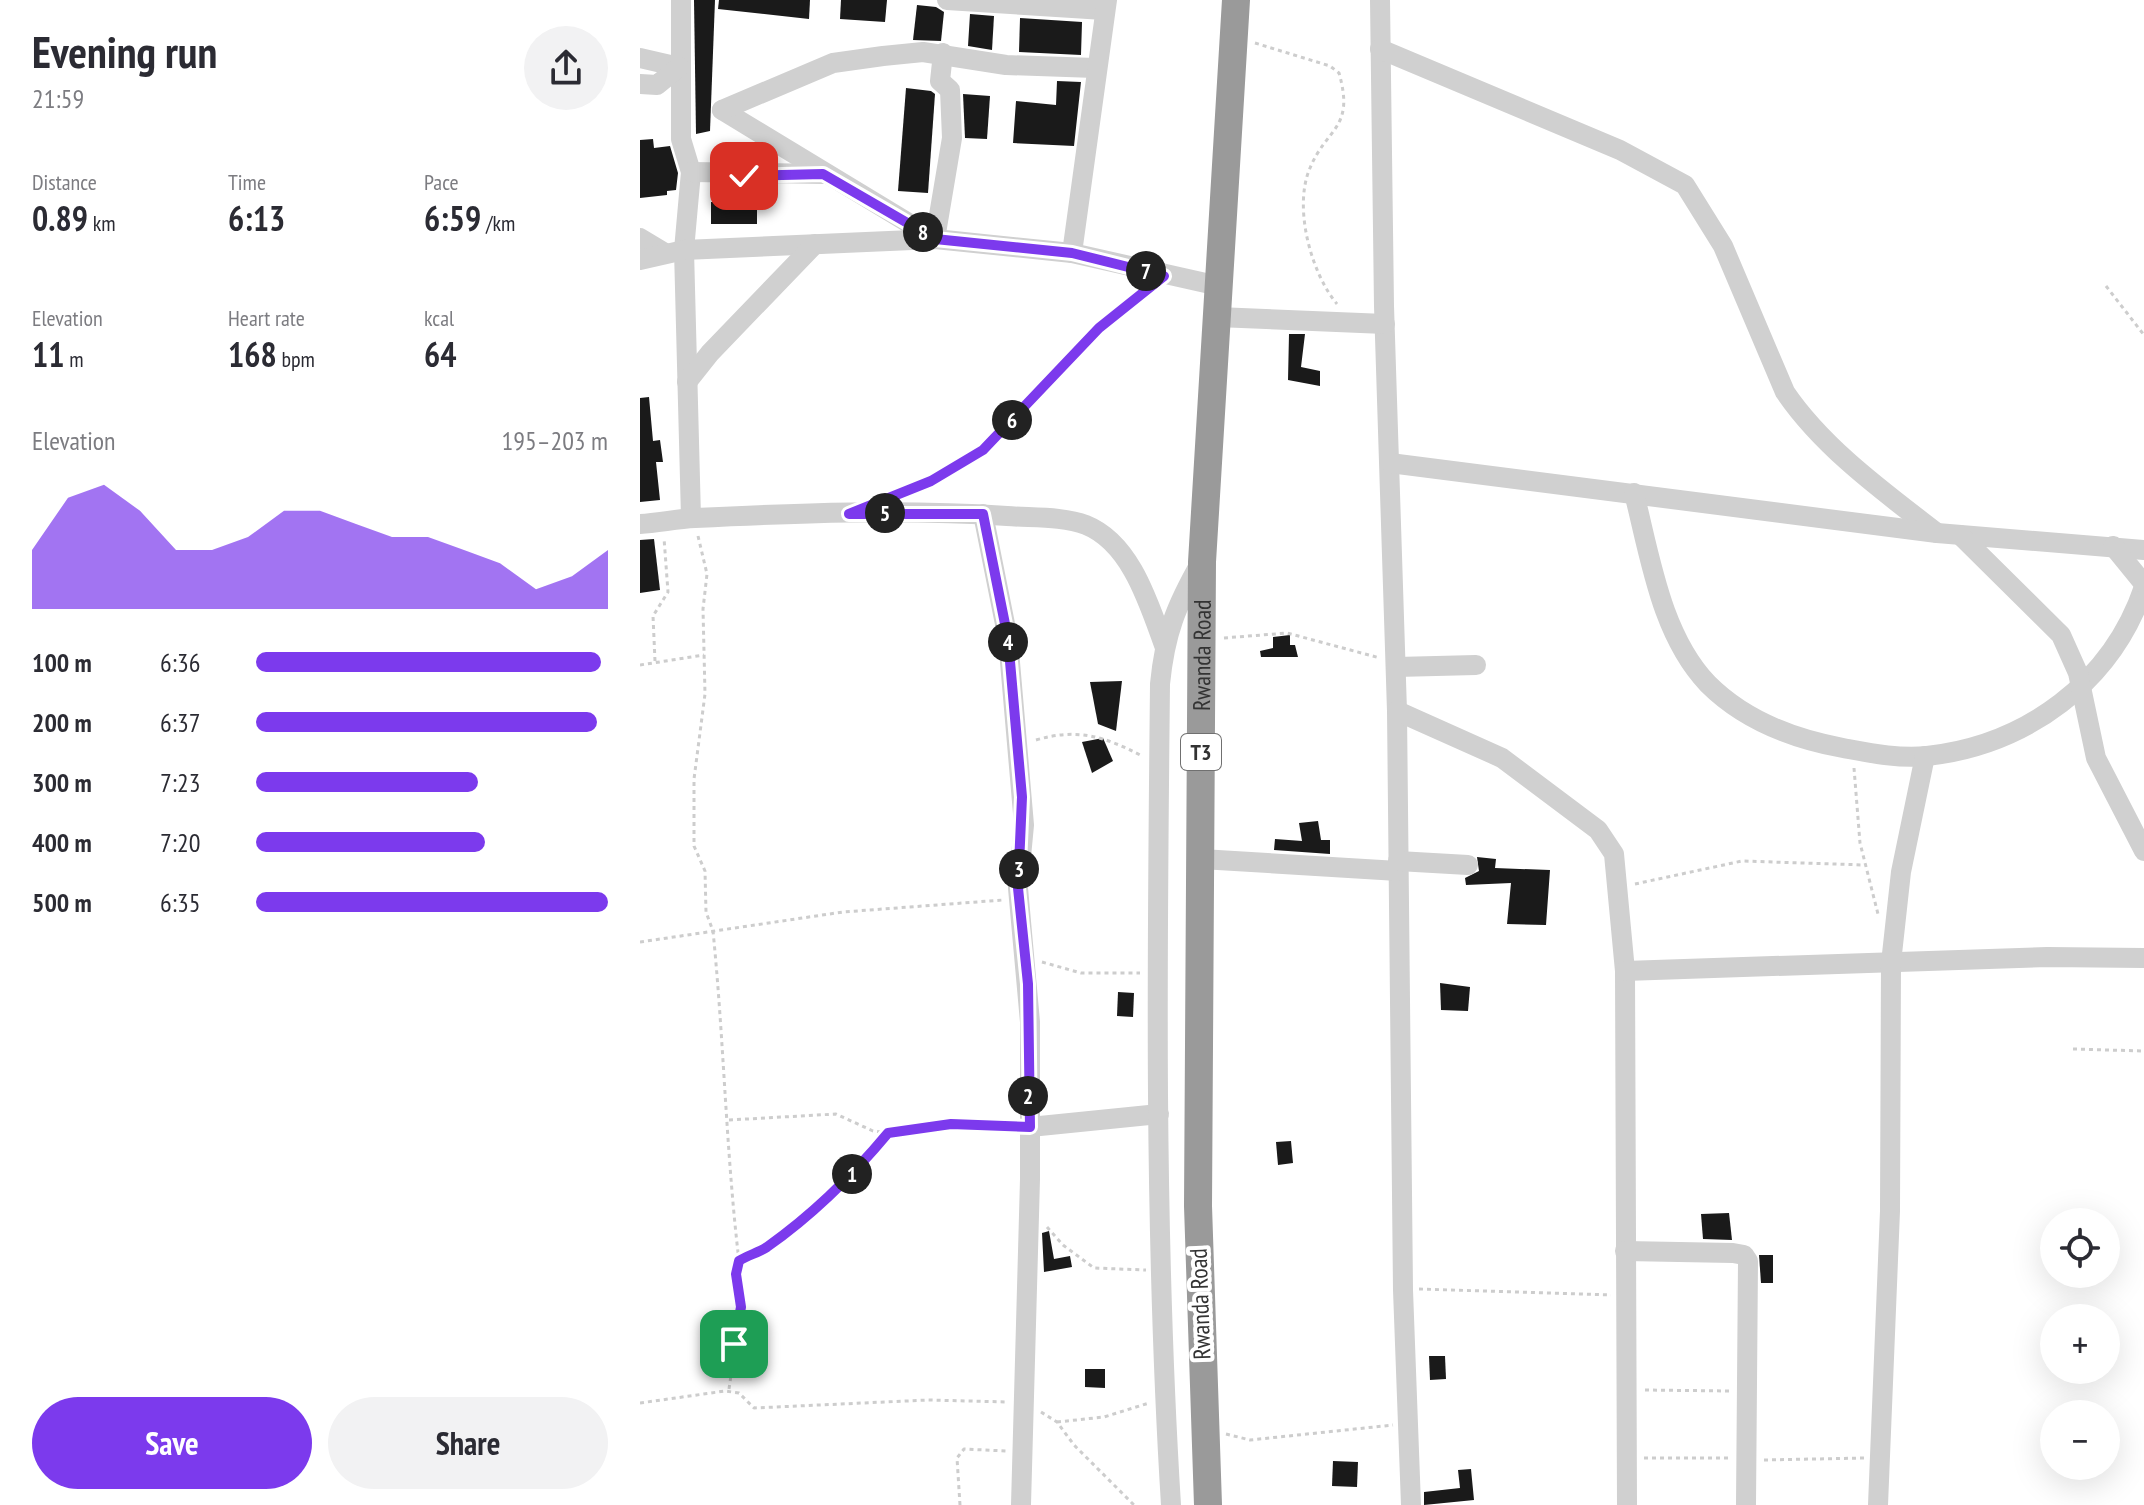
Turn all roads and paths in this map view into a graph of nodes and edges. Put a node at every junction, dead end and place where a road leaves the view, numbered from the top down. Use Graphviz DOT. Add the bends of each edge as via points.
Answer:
graph roads {
  1 [pos="681,0"];
  2 [pos="947,0"];
  3 [pos="1236,0"];
  4 [pos="1380,0"];
  5 [pos="1106,5"];
  6 [pos="1235,34"];
  7 [pos="1380,49"];
  8 [pos="943,53"];
  9 [pos="640,58"];
  10 [pos="679,67"];
  11 [pos="1095,68"];
  12 [pos="640,84"];
  13 [pos="691,172"];
  14 [pos="823,174"];
  15 [pos="640,238"];
  16 [pos="935,239"];
  17 [pos="815,244"];
  18 [pos="674,252"];
  19 [pos="1072,253"];
  20 [pos="640,260"];
  21 [pos="1164,276"];
  22 [pos="1219,286"];
  23 [pos="2106,286"];
  24 [pos="1217,317"];
  25 [pos="1354,321"];
  26 [pos="1385,324"];
  27 [pos="2144,335"];
  28 [pos="687,382"];
  29 [pos="1390,463"];
  30 [pos="1634,493"];
  31 [pos="890,498"];
  32 [pos="983,514"];
  33 [pos="691,518"];
  34 [pos="650,523"];
  35 [pos="1937,533"];
  36 [pos="1960,535"];
  37 [pos="2113,546"];
  38 [pos="2144,550"];
  39 [pos="1202,562"];
  40 [pos="2144,586"];
  41 [pos="1201,631"];
  42 [pos="1164,645"];
  43 [pos="704,655"];
  44 [pos="655,661"];
  45 [pos="1396,664"];
  46 [pos="640,665"];
  47 [pos="1476,665"];
  48 [pos="2080,686"];
  49 [pos="1397,711"];
  50 [pos="1017,745"];
  51 [pos="1851,749"];
  52 [pos="1925,756"];
  53 [pos="1159,766"];
  54 [pos="2144,851"];
  55 [pos="1201,859"];
  56 [pos="1468,865"];
  57 [pos="1864,865"];
  58 [pos="1398,866"];
  59 [pos="1619,888"];
  60 [pos="1019,899"];
  61 [pos="1880,919"];
  62 [pos="713,931"];
  63 [pos="640,942"];
  64 [pos="1025,956"];
  65 [pos="2144,958"];
  66 [pos="1891,963"];
  67 [pos="1625,971"];
  68 [pos="1160,972"];
  69 [pos="2073,1049"];
  70 [pos="2144,1051"];
  71 [pos="1159,1114"];
  72 [pos="729,1120"];
  73 [pos="1030,1127"];
  74 [pos="888,1133"];
  75 [pos="1028,1233"];
  76 [pos="1625,1251"];
  77 [pos="739,1261"];
  78 [pos="1161,1270"];
  79 [pos="1403,1290"];
  80 [pos="1616,1293"];
  81 [pos="725,1391"];
  82 [pos="1749,1391"];
  83 [pos="1639,1392"];
  84 [pos="1164,1399"];
  85 [pos="640,1403"];
  86 [pos="1025,1404"];
  87 [pos="1204,1419"];
  88 [pos="1057,1422"];
  89 [pos="1408,1424"];
  90 [pos="1021,1454"];
  91 [pos="1628,1459"];
  92 [pos="1747,1459"];
  93 [pos="1880,1459"];
  94 [pos="960,1505"];
  95 [pos="1021,1505"];
  96 [pos="1134,1505"];
  97 [pos="1171,1505"];
  98 [pos="1208,1505"];
  99 [pos="1411,1505"];
  100 [pos="1627,1505"];
  101 [pos="1746,1505"];
  102 [pos="1878,1505"];
  1 -- 10 [label="street"];
  2 -- 5 [label="street"];
  3 -- 6 [label="highway, Rwanda Road / T3"];
  4 -- 7 [label="street"];
  5 -- 11 [label="street"];
  6 -- 22 [label="highway, Rwanda Road / T3"];
  6 -- 25 [label="path" via="1339,73 1341,125 1310,167 1303,205 1325,288"];
  7 -- 26 [label="street"];
  7 -- 35 [label="street" via="1620,150 1685,185 1723,246 1796,410"];
  8 -- 11 [label="street" via="1006,65"];
  8 -- 14 [label="street" via="833,63 722,110"];
  8 -- 16 [label="street" via="940,81 950,90 952,138"];
  9 -- 10 [label="street"];
  10 -- 12 [label="street" via="657,85"];
  10 -- 13 [label="street" via="681,139"];
  11 -- 19 [label="street"];
  13 -- 14 [label="street"];
  13 -- 18 [label="street"];
  14 -- 16 [label="street"];
  15 -- 18 [label="street"];
  16 -- 17 [label="street"];
  16 -- 19 [label="street"];
  17 -- 18 [label="street"];
  17 -- 28 [label="street"];
  18 -- 20 [label="street"];
  18 -- 28 [label="street"];
  19 -- 21 [label="street"];
  21 -- 22 [label="street"];
  21 -- 31 [label="path" via="1099,328 983,450"];
  22 -- 24 [label="highway, Rwanda Road / T3"];
  23 -- 27 [label="path"];
  24 -- 25 [label="street"];
  24 -- 39 [label="highway, Rwanda Road / T3"];
  25 -- 26 [label="street"];
  26 -- 29 [label="street"];
  28 -- 33 [label="street"];
  29 -- 30 [label="street"];
  29 -- 45 [label="street"];
  30 -- 35 [label="street"];
  30 -- 51 [label="street" via="1662,601 1679,641 1707,683 1743,712 1782,731"];
  32 -- 33 [label="street"];
  32 -- 42 [label="street" via="1086,525 1108,541 1143,588"];
  32 -- 50 [label="street" via="1008,639"];
  33 -- 34 [label="street"];
  33 -- 43 [label="path" via="707,565"];
  34 -- 44 [label="path" via="668,553 668,592 653,616"];
  35 -- 36 [label="street"];
  36 -- 37 [label="street"];
  36 -- 48 [label="street" via="2061,635"];
  37 -- 38 [label="street"];
  37 -- 40 [label="street"];
  39 -- 41 [label="highway, Rwanda Road / T3"];
  39 -- 42 [label="street" via="1174,609"];
  40 -- 48 [label="street" via="2124,636"];
  41 -- 45 [label="path" via="1229,638 1287,633"];
  41 -- 55 [label="highway, Rwanda Road / T3"];
  42 -- 53 [label="street"];
  43 -- 44 [label="path"];
  43 -- 62 [label="path" via="694,846 705,871 706,912"];
  44 -- 46 [label="path"];
  45 -- 47 [label="street"];
  45 -- 49 [label="street"];
  48 -- 52 [label="street" via="2007,736"];
  48 -- 54 [label="street" via="2096,758"];
  49 -- 58 [label="street"];
  49 -- 59 [label="street" via="1502,758 1565,803 1614,854"];
  50 -- 53 [label="path" via="1079,732"];
  50 -- 60 [label="street" via="1024,825"];
  51 -- 52 [label="street"];
  51 -- 57 [label="path"];
  52 -- 66 [label="street" via="1901,872"];
  53 -- 68 [label="street"];
  55 -- 58 [label="street"];
  55 -- 87 [label="highway, Rwanda Road / T3" via="1198,1206"];
  56 -- 58 [label="street"];
  57 -- 59 [label="path" via="1742,861"];
  57 -- 61 [label="path"];
  58 -- 79 [label="street"];
  59 -- 67 [label="street"];
  60 -- 62 [label="path" via="843,912"];
  60 -- 64 [label="street"];
  62 -- 63 [label="path"];
  62 -- 72 [label="path"];
  64 -- 68 [label="path" via="1081,973"];
  64 -- 73 [label="street"];
  65 -- 66 [label="street"];
  66 -- 67 [label="street"];
  66 -- 93 [label="street" via="1890,1211"];
  67 -- 76 [label="street"];
  68 -- 71 [label="street"];
  69 -- 70 [label="path"];
  71 -- 73 [label="street"];
  71 -- 78 [label="street"];
  72 -- 74 [label="path" via="841,1114"];
  72 -- 77 [label="path"];
  73 -- 74 [label="path" via="951,1124"];
  73 -- 75 [label="street"];
  74 -- 77 [label="path" via="798,1222"];
  75 -- 78 [label="path" via="1049,1226 1063,1245 1094,1268"];
  75 -- 86 [label="street"];
  76 -- 82 [label="street" via="1744,1255 1750,1273"];
  76 -- 91 [label="street"];
  77 -- 81 [label="path" via="741,1307 732,1383"];
  78 -- 84 [label="street"];
  79 -- 80 [label="path"];
  79 -- 89 [label="street"];
  81 -- 85 [label="path"];
  81 -- 86 [label="path" via="739,1393 754,1408 928,1400"];
  82 -- 83 [label="path"];
  82 -- 92 [label="street"];
  84 -- 88 [label="path" via="1104,1417"];
  84 -- 97 [label="street"];
  86 -- 88 [label="path"];
  86 -- 90 [label="street"];
  87 -- 89 [label="path" via="1244,1440"];
  87 -- 98 [label="highway, Rwanda Road / T3"];
  88 -- 96 [label="path"];
  89 -- 99 [label="street"];
  90 -- 94 [label="path" via="964,1449 957,1458"];
  90 -- 95 [label="street"];
  91 -- 92 [label="path"];
  91 -- 100 [label="street"];
  92 -- 93 [label="path"];
  92 -- 101 [label="street"];
  93 -- 102 [label="street"];
}
